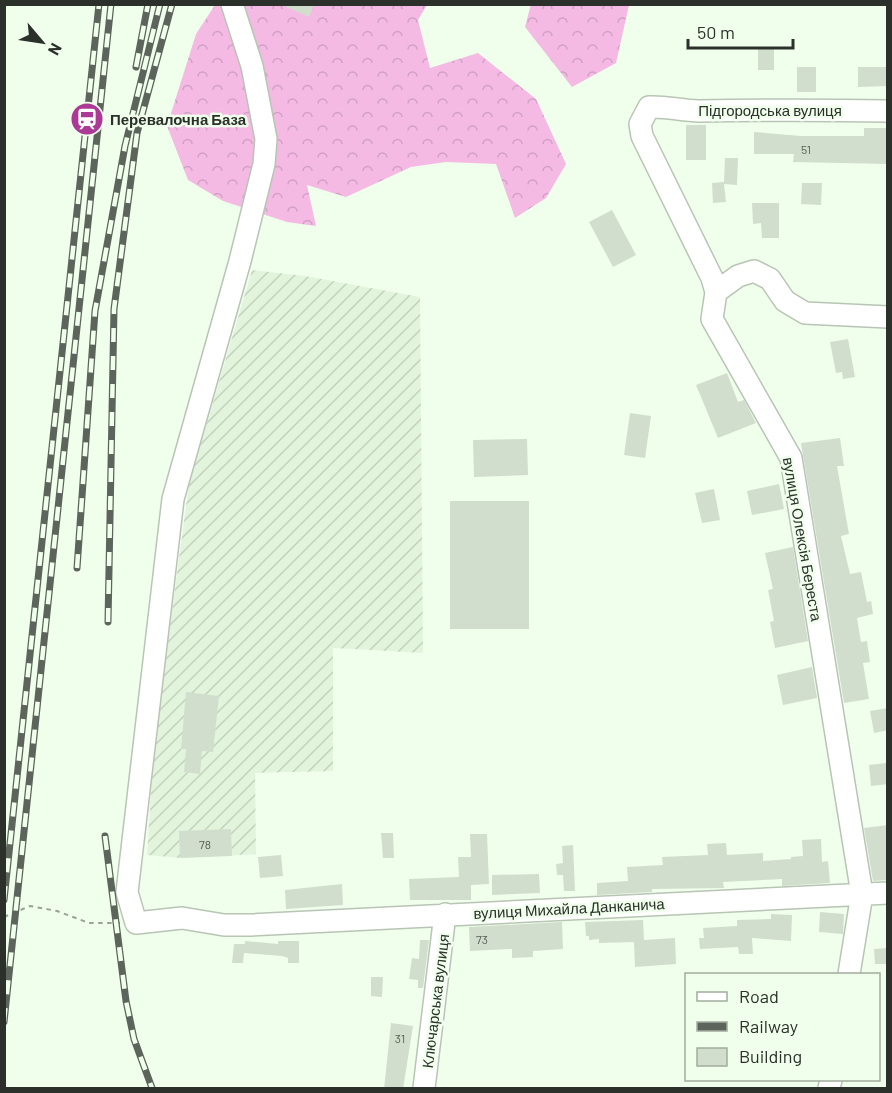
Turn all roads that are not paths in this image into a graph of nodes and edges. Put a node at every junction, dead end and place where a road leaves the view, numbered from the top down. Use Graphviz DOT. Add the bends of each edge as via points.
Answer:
graph roads {
  1 [pos="232,4"];
  2 [pos="888,111"];
  3 [pos="642,136"];
  4 [pos="716,292"];
  5 [pos="888,317"];
  6 [pos="888,893"];
  7 [pos="862,894"];
  8 [pos="445,914"];
  9 [pos="849,973"];
  10 [pos="424,1089"];
  1 -- 8 [label="street, вулиця Михайла Данканича" via="256,87 266,139 264,164 173,499 127,892 136,923 182,918 250,925"];
  2 -- 3 [label="street, Підгородська вулиця" via="696,111 649,107 640,124"];
  3 -- 4 [label="street, вулиця Олексія Береста"];
  4 -- 5 [label="street" via="738,276 754,271 770,279 784,301 805,313"];
  4 -- 7 [label="street, вулиця Олексія Береста" via="712,319 791,458"];
  6 -- 7 [label="street, вулиця Михайла Данканича"];
  7 -- 8 [label="street, вулиця Михайла Данканича"];
  7 -- 9 [label="street, вулиця Олексія Береста"];
  8 -- 10 [label="street, Ключарська вулиця"];
}
